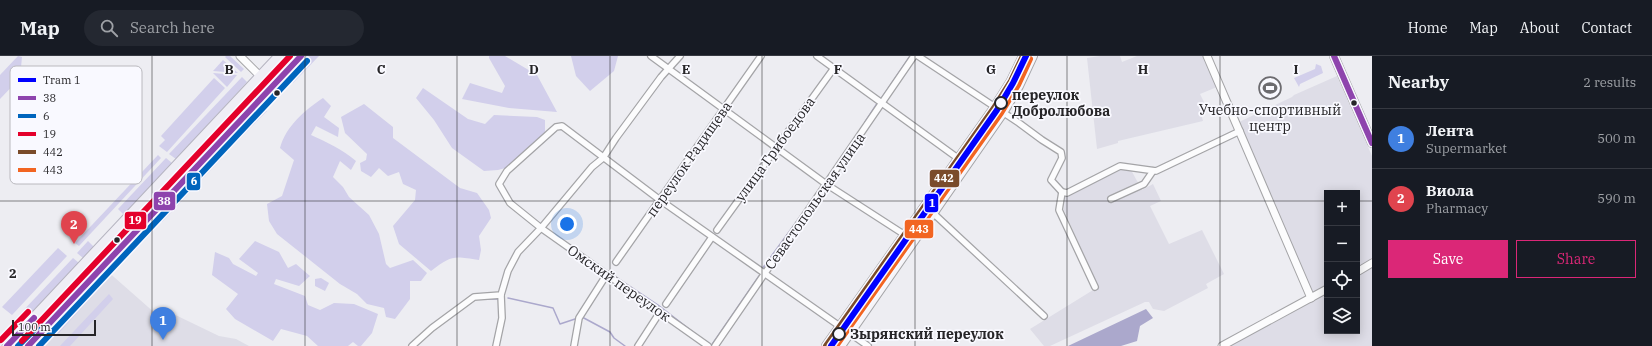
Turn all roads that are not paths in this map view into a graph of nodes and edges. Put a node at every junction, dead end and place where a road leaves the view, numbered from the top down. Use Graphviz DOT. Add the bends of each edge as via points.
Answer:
graph roads {
  1 [pos="240,56"];
  2 [pos="279,56"];
  3 [pos="301,56"];
  4 [pos="651,56"];
  5 [pos="680,56"];
  6 [pos="761,56"];
  7 [pos="817,56"];
  8 [pos="914,56"];
  9 [pos="918,56"];
  10 [pos="1023,56"];
  11 [pos="1033,56"];
  12 [pos="1207,56"];
  13 [pos="1334,56"];
  14 [pos="834,68"];
  15 [pos="668,69"];
  16 [pos="260,76"];
  17 [pos="271,87"];
  18 [pos="882,104"];
  19 [pos="994,108"];
  20 [pos="723,110"];
  21 [pos="1003,114"];
  22 [pos="1240,131"];
  23 [pos="1372,143"];
  24 [pos="777,148"];
  25 [pos="603,158"];
  26 [pos="959,159"];
  27 [pos="176,164"];
  28 [pos="1153,171"];
  29 [pos="189,175"];
  30 [pos="826,184"];
  31 [pos="1062,192"];
  32 [pos="1111,199"];
  33 [pos="660,200"];
  34 [pos="933,213"];
  35 [pos="541,228"];
  36 [pos="717,230"];
  37 [pos="905,235"];
  38 [pos="712,237"];
  39 [pos="89,259"];
  40 [pos="616,262"];
  41 [pos="1372,263"];
  42 [pos="100,269"];
  43 [pos="1360,270"];
  44 [pos="607,274"];
  45 [pos="764,274"];
  46 [pos="1095,287"];
  47 [pos="1324,291"];
  48 [pos="501,295"];
  49 [pos="1311,298"];
  50 [pos="666,304"];
  51 [pos="660,312"];
  52 [pos="1044,316"];
  53 [pos="840,326"];
  54 [pos="850,333"];
  55 [pos="1233,344"];
  56 [pos="7,346"];
  57 [pos="28,346"];
  58 [pos="412,346"];
  59 [pos="496,346"];
  60 [pos="574,346"];
  61 [pos="638,346"];
  62 [pos="708,346"];
  63 [pos="714,346"];
  64 [pos="826,346"];
  65 [pos="841,346"];
  66 [pos="868,346"];
  67 [pos="1222,346"];
  1 -- 16 [label="street"];
  2 -- 16 [label="main road"];
  3 -- 17 [label="main road"];
  4 -- 15 [label="street"];
  5 -- 15 [label="street"];
  6 -- 20 [label="street, переулок Радищева"];
  7 -- 14 [label="street"];
  8 -- 18 [label="street, Севастопольская улица"];
  9 -- 19 [label="street"];
  10 -- 19 [label="main road"];
  11 -- 21 [label="main road"];
  12 -- 22 [label="street"];
  13 -- 23 [label="main road"];
  14 -- 18 [label="street"];
  14 -- 24 [label="street, улица Грибоедова"];
  15 -- 20 [label="street"];
  15 -- 25 [label="street"];
  16 -- 17 [label="street"];
  16 -- 27 [label="main road"];
  17 -- 29 [label="main road"];
  18 -- 26 [label="street"];
  18 -- 30 [label="street, Севастопольская улица"];
  19 -- 21 [label="street"];
  19 -- 26 [label="main road"];
  20 -- 24 [label="street"];
  20 -- 33 [label="street, переулок Радищева"];
  21 -- 31 [label="street" via="1061,152 1062,158 1051,180"];
  21 -- 34 [label="main road"];
  22 -- 28 [label="street"];
  22 -- 49 [label="street"];
  24 -- 30 [label="street"];
  24 -- 36 [label="street, улица Грибоедова"];
  25 -- 33 [label="street"];
  25 -- 35 [label="street" via="592,167"];
  25 -- 35 [label="street, Омский переулок" via="562,126 556,126 507,171 499,184 510,203"];
  26 -- 37 [label="main road"];
  27 -- 29 [label="main road"];
  27 -- 39 [label="main road"];
  28 -- 31 [label="street" via="1120,166 1067,193"];
  28 -- 32 [label="street" via="1144,184"];
  29 -- 42 [label="main road"];
  30 -- 37 [label="street"];
  30 -- 45 [label="street, Севастопольская улица"];
  31 -- 46 [label="street" via="1059,210"];
  33 -- 38 [label="street"];
  33 -- 40 [label="street, переулок Радищева"];
  34 -- 52 [label="street"];
  34 -- 54 [label="main road"];
  35 -- 44 [label="street, Омский переулок"];
  35 -- 48 [label="street" via="518,252 508,271"];
  37 -- 53 [label="main road"];
  38 -- 45 [label="street"];
  38 -- 50 [label="street"];
  39 -- 42 [label="main road"];
  39 -- 56 [label="main road"];
  41 -- 43 [label="street"];
  42 -- 57 [label="main road"];
  44 -- 51 [label="street, Омский переулок"];
  44 -- 60 [label="street" via="579,318"];
  45 -- 53 [label="street"];
  45 -- 63 [label="street, Севастопольская улица"];
  47 -- 49 [label="street"];
  48 -- 58 [label="street" via="474,297"];
  48 -- 59 [label="street" via="502,318"];
  49 -- 55 [label="street"];
  51 -- 61 [label="street"];
  51 -- 62 [label="street, Омский переулок"];
  53 -- 54 [label="street"];
  53 -- 64 [label="main road"];
  54 -- 65 [label="main road"];
  54 -- 66 [label="street"];
  55 -- 67 [label="street"];
}
